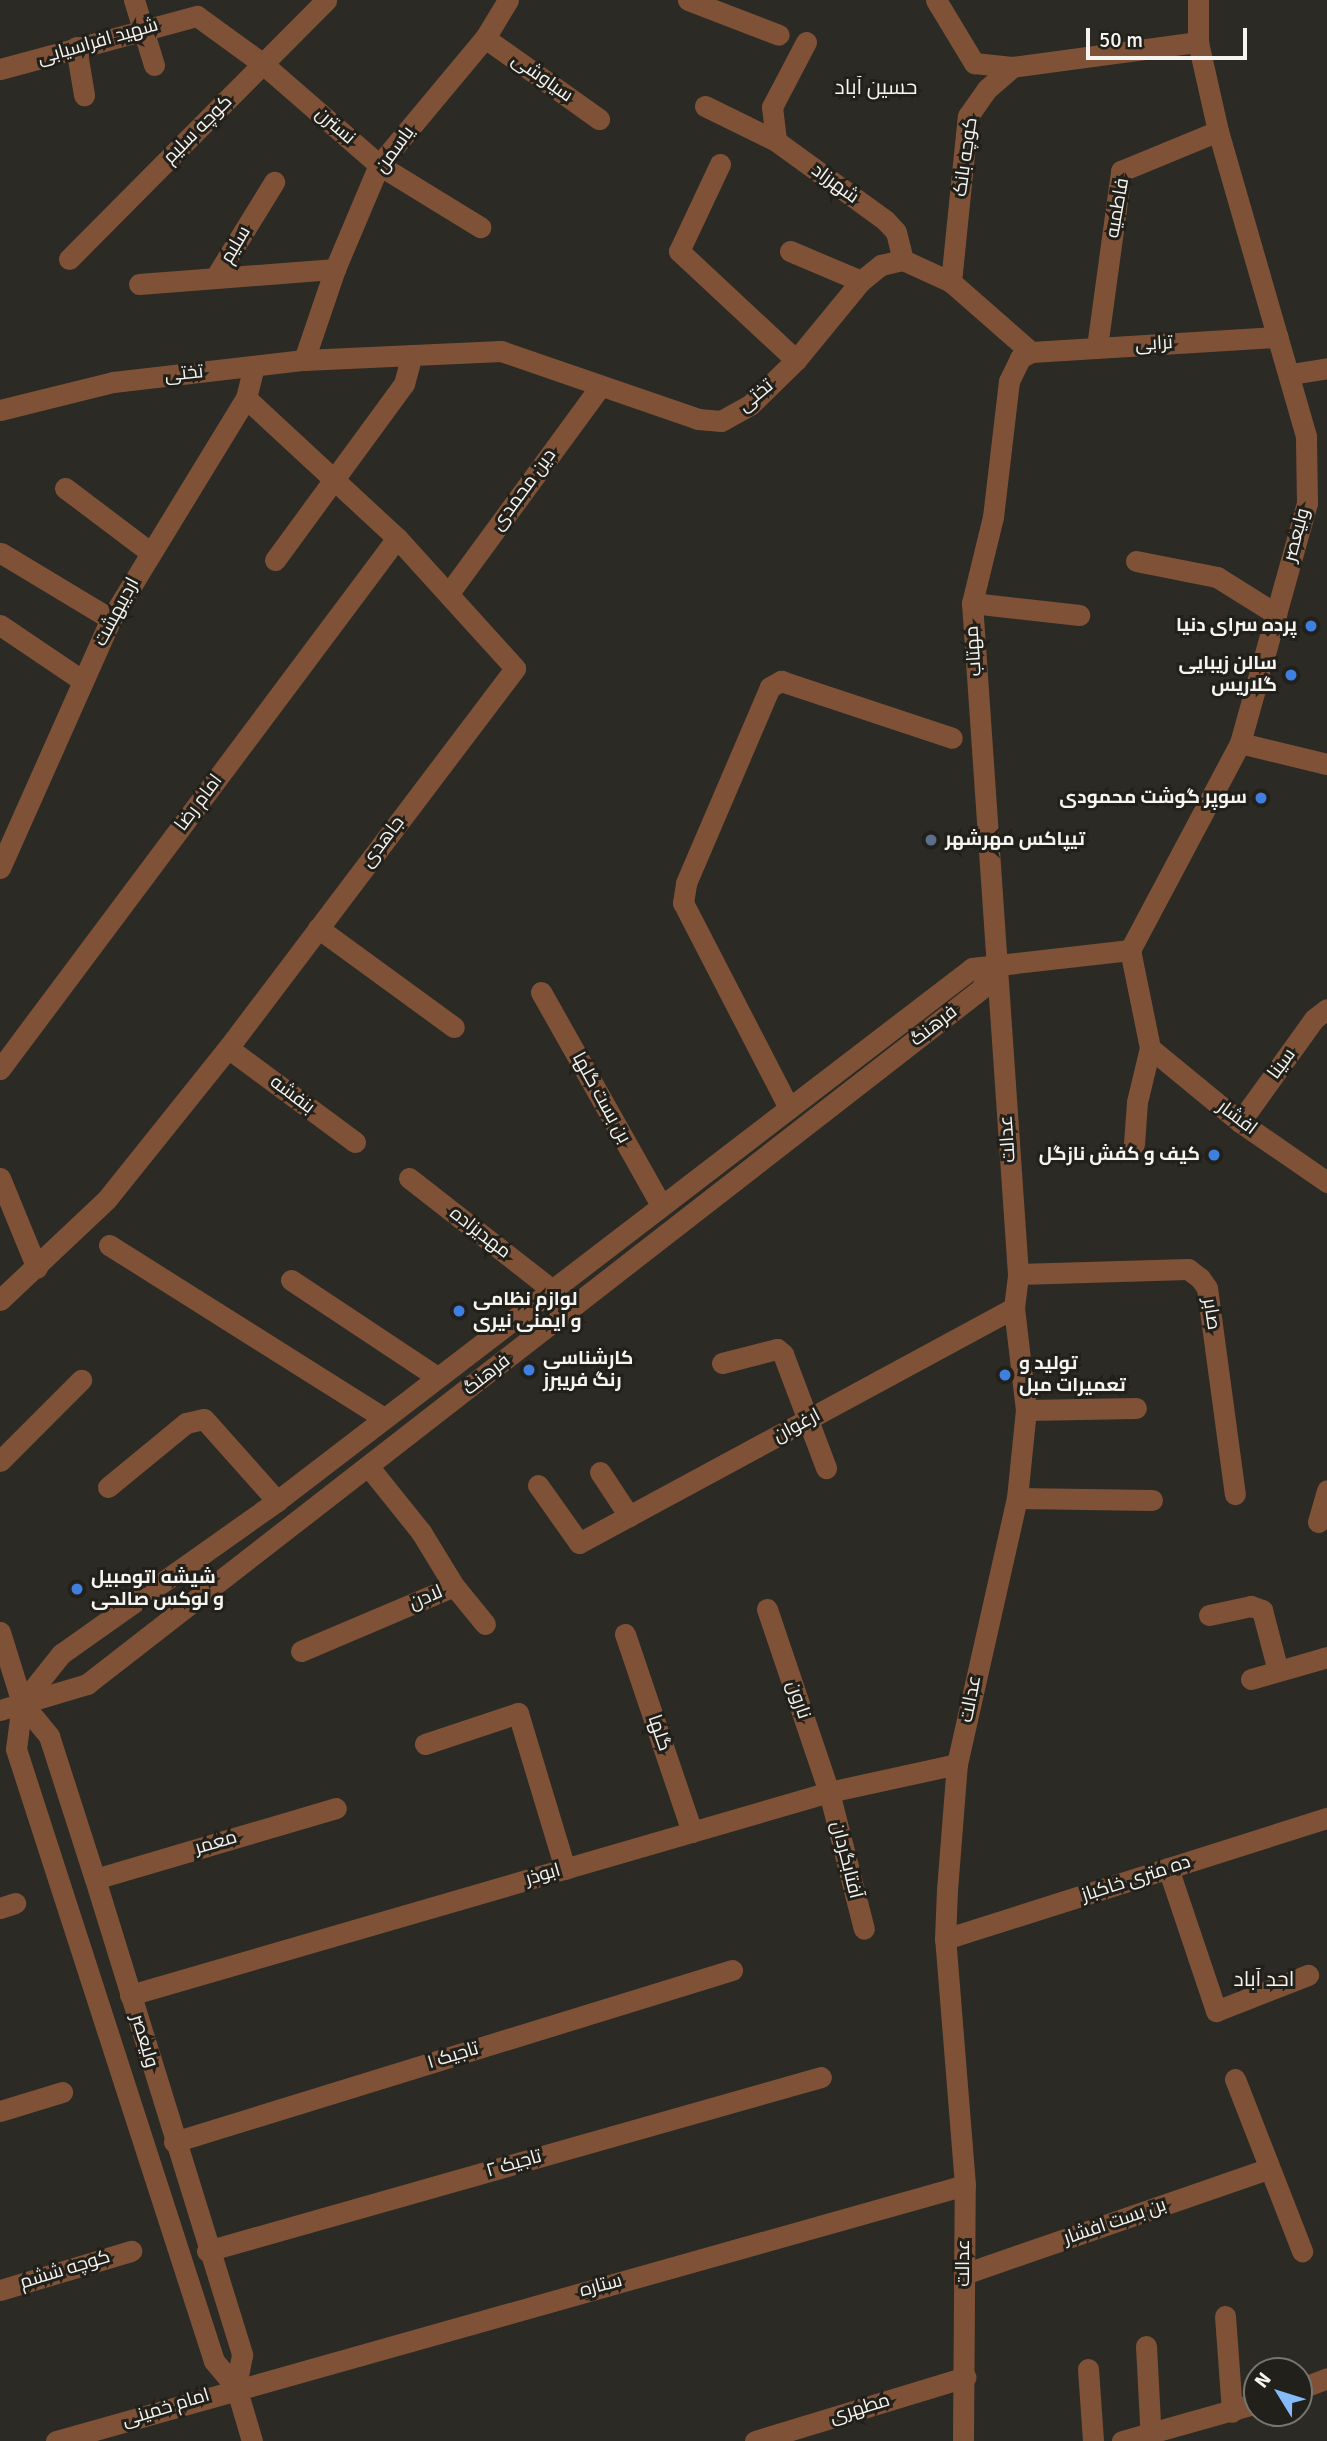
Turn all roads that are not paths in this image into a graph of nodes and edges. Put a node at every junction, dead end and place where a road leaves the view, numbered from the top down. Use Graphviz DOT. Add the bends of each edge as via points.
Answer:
graph roads {
  1 [pos="134,0"];
  2 [pos="326,0"];
  3 [pos="508,0"];
  4 [pos="688,0"];
  5 [pos="936,0"];
  6 [pos="1198,0"];
  7 [pos="197,16"];
  8 [pos="143,28"];
  9 [pos="779,35"];
  10 [pos="485,38"];
  11 [pos="806,42"];
  12 [pos="1198,42"];
  13 [pos="76,47"];
  14 [pos="264,64"];
  15 [pos="155,65"];
  16 [pos="1012,67"];
  17 [pos="0,69"];
  18 [pos="84,94"];
  19 [pos="705,106"];
  20 [pos="599,119"];
  21 [pos="1219,131"];
  22 [pos="776,141"];
  23 [pos="720,164"];
  24 [pos="379,165"];
  25 [pos="274,182"];
  26 [pos="480,228"];
  27 [pos="790,251"];
  28 [pos="69,259"];
  29 [pos="903,260"];
  30 [pos="335,270"];
  31 [pos="215,278"];
  32 [pos="862,281"];
  33 [pos="951,282"];
  34 [pos="139,284"];
  35 [pos="1278,337"];
  36 [pos="1097,347"];
  37 [pos="1031,352"];
  38 [pos="412,355"];
  39 [pos="304,360"];
  40 [pos="796,360"];
  41 [pos="254,367"];
  42 [pos="1327,368"];
  43 [pos="1291,374"];
  44 [pos="600,387"];
  45 [pos="246,398"];
  46 [pos="0,410"];
  47 [pos="335,482"];
  48 [pos="65,488"];
  49 [pos="1317,504"];
  50 [pos="397,538"];
  51 [pos="150,552"];
  52 [pos="1,553"];
  53 [pos="275,560"];
  54 [pos="1136,561"];
  55 [pos="449,593"];
  56 [pos="972,603"];
  57 [pos="1276,614"];
  58 [pos="1079,615"];
  59 [pos="111,619"];
  60 [pos="0,625"];
  61 [pos="83,681"];
  62 [pos="952,738"];
  63 [pos="1240,743"];
  64 [pos="1327,764"];
  65 [pos="0,867"];
  66 [pos="318,928"];
  67 [pos="1130,950"];
  68 [pos="995,962"];
  69 [pos="541,992"];
  70 [pos="1327,1009"];
  71 [pos="454,1027"];
  72 [pos="228,1048"];
  73 [pos="1150,1048"];
  74 [pos="0,1069"];
  75 [pos="789,1108"];
  76 [pos="1240,1122"];
  77 [pos="355,1142"];
  78 [pos="1134,1144"];
  79 [pos="0,1178"];
  80 [pos="410,1178"];
  81 [pos="1327,1182"];
  82 [pos="660,1203"];
  83 [pos="109,1245"];
  84 [pos="37,1268"];
  85 [pos="1018,1274"];
  86 [pos="291,1280"];
  87 [pos="550,1288"];
  88 [pos="0,1300"];
  89 [pos="1014,1308"];
  90 [pos="722,1363"];
  91 [pos="437,1377"];
  92 [pos="81,1380"];
  93 [pos="1136,1408"];
  94 [pos="1026,1410"];
  95 [pos="384,1418"];
  96 [pos="807,1420"];
  97 [pos="0,1461"];
  98 [pos="369,1467"];
  99 [pos="826,1468"];
  100 [pos="600,1472"];
  101 [pos="538,1485"];
  102 [pos="108,1487"];
  103 [pos="1327,1490"];
  104 [pos="1235,1494"];
  105 [pos="1017,1498"];
  106 [pos="1152,1500"];
  107 [pos="277,1501"];
  108 [pos="629,1516"];
  109 [pos="1318,1522"];
  110 [pos="454,1586"];
  111 [pos="767,1608"];
  112 [pos="1209,1615"];
  113 [pos="485,1624"];
  114 [pos="0,1632"];
  115 [pos="625,1634"];
  116 [pos="301,1651"];
  117 [pos="1327,1657"];
  118 [pos="1278,1671"];
  119 [pos="1251,1679"];
  120 [pos="22,1703"];
  121 [pos="0,1710"];
  122 [pos="425,1744"];
  123 [pos="957,1764"];
  124 [pos="829,1792"];
  125 [pos="336,1808"];
  126 [pos="1327,1818"];
  127 [pos="692,1832"];
  128 [pos="1168,1868"];
  129 [pos="565,1869"];
  130 [pos="95,1879"];
  131 [pos="864,1929"];
  132 [pos="945,1939"];
  133 [pos="732,1970"];
  134 [pos="1308,1975"];
  135 [pos="130,1995"];
  136 [pos="821,2077"];
  137 [pos="1235,2079"];
  138 [pos="62,2092"];
  139 [pos="0,2110"];
  140 [pos="174,2141"];
  141 [pos="1267,2169"];
  142 [pos="965,2185"];
  143 [pos="1302,2250"];
  144 [pos="131,2251"];
  145 [pos="207,2251"];
  146 [pos="964,2274"];
  147 [pos="0,2290"];
  148 [pos="1225,2316"];
  149 [pos="1146,2346"];
  150 [pos="1088,2369"];
  151 [pos="965,2377"];
  152 [pos="236,2387"];
  153 [pos="1243,2408"];
  154 [pos="1232,2412"];
  155 [pos="1151,2437"];
  156 [pos="57,2441"];
  157 [pos="252,2441"];
  158 [pos="755,2441"];
  159 [pos="963,2441"];
  160 [pos="1093,2441"];
  161 [pos="1122,2441"];
  1 -- 8 [label="street"];
  2 -- 14 [label="street, کوچه سلیم"];
  3 -- 10 [label="street, یاسمن"];
  4 -- 9 [label="street"];
  5 -- 16 [label="street" via="974,62"];
  6 -- 12 [label="street, ولیعصر"];
  7 -- 8 [label="street, شهید افراسیابی"];
  7 -- 14 [label="street, نسترن"];
  8 -- 13 [label="street, شهید افراسیابی"];
  8 -- 15 [label="street"];
  10 -- 20 [label="street, سیاوشی"];
  10 -- 24 [label="street, یاسمن"];
  11 -- 22 [label="street" via="772,107"];
  12 -- 16 [label="street"];
  12 -- 21 [label="street, ولیعصر"];
  13 -- 17 [label="street, شهید افراسیابی"];
  13 -- 18 [label="street"];
  14 -- 24 [label="street, نسترن"];
  14 -- 28 [label="street, کوچه سلیم"];
  16 -- 33 [label="street, کوچه بانک" via="987,89 968,116"];
  19 -- 22 [label="street, شهرزاد"];
  21 -- 35 [label="street, ولیعصر"];
  21 -- 36 [label="street, فاطمیه" via="1121,171"];
  22 -- 29 [label="street, شهرزاد" via="886,220 896,232"];
  23 -- 40 [label="street" via="679,251"];
  24 -- 26 [label="street, نسترن"];
  24 -- 30 [label="street, یاسمن"];
  25 -- 31 [label="street, سلیم"];
  27 -- 32 [label="street"];
  29 -- 32 [label="street, تختی" via="881,264"];
  29 -- 33 [label="street"];
  30 -- 31 [label="street"];
  30 -- 39 [label="street, یاسمن"];
  31 -- 34 [label="street, سلیم"];
  32 -- 40 [label="street, تختی"];
  33 -- 37 [label="street"];
  35 -- 36 [label="street, ترابی"];
  35 -- 43 [label="street, ولیعصر"];
  36 -- 37 [label="street, ترابی"];
  37 -- 56 [label="street, مهتاب" via="1013,368 1009,381 993,517"];
  38 -- 39 [label="street, تختی"];
  38 -- 44 [label="street, تختی" via="500,351"];
  38 -- 47 [label="street" via="404,384"];
  39 -- 41 [label="street, تختی"];
  40 -- 44 [label="street, تختی" via="750,405 721,421 698,419"];
  41 -- 45 [label="street, اردیبهشت"];
  41 -- 46 [label="street, تختی" via="113,382"];
  42 -- 43 [label="street"];
  43 -- 49 [label="street, ولیعصر"];
  44 -- 55 [label="street, دین محمدی"];
  45 -- 47 [label="street, جاهدی"];
  45 -- 51 [label="street, اردیبهشت"];
  47 -- 50 [label="street, جاهدی"];
  47 -- 53 [label="street"];
  48 -- 51 [label="street"];
  49 -- 57 [label="street, ولیعصر"];
  50 -- 55 [label="street, جاهدی"];
  50 -- 74 [label="street, امام رضا"];
  51 -- 59 [label="street, اردیبهشت"];
  52 -- 59 [label="street"];
  54 -- 57 [label="street" via="1217,577"];
  55 -- 66 [label="street, جاهدی" via="515,668"];
  56 -- 58 [label="street"];
  56 -- 68 [label="street, مهتاب"];
  57 -- 63 [label="street, ولیعصر"];
  59 -- 61 [label="street, اردیبهشت"];
  60 -- 61 [label="street"];
  61 -- 65 [label="street, اردیبهشت"];
  62 -- 75 [label="street" via="787,682 770,687 686,883 683,903"];
  63 -- 64 [label="street"];
  63 -- 67 [label="street, ولیعصر"];
  66 -- 71 [label="street"];
  66 -- 72 [label="street, جاهدی"];
  67 -- 68 [label="street, فرهنگ"];
  67 -- 73 [label="street"];
  68 -- 75 [label="street, فرهنگ" via="972,968"];
  68 -- 85 [label="street, عدالت"];
  68 -- 98 [label="street, فرهنگ" via="981,989"];
  69 -- 82 [label="street, بن بست گلها"];
  70 -- 76 [label="street, سینا" via="1314,1019"];
  72 -- 77 [label="street, بنفشه"];
  72 -- 84 [label="street, جاهدی" via="107,1199"];
  73 -- 76 [label="street, افشار"];
  73 -- 78 [label="street" via="1137,1102"];
  75 -- 82 [label="street, فرهنگ"];
  76 -- 81 [label="street, افشار"];
  79 -- 84 [label="street"];
  80 -- 87 [label="street, مهدیزاده"];
  82 -- 87 [label="street, فرهنگ"];
  83 -- 95 [label="street"];
  84 -- 88 [label="street, جاهدی"];
  85 -- 89 [label="street, عدالت"];
  85 -- 104 [label="street, صابر" via="1188,1269 1200,1278 1207,1288"];
  86 -- 91 [label="street"];
  87 -- 91 [label="street, فرهنگ"];
  89 -- 94 [label="street, عدالت"];
  89 -- 96 [label="street, ارغوان"];
  90 -- 96 [label="street" via="777,1349 788,1362"];
  91 -- 95 [label="street, فرهنگ"];
  92 -- 97 [label="street"];
  93 -- 94 [label="street"];
  94 -- 105 [label="street, عدالت"];
  95 -- 107 [label="street, فرهنگ"];
  96 -- 99 [label="street"];
  96 -- 108 [label="street, ارغوان"];
  98 -- 110 [label="street, لادن" via="421,1532"];
  98 -- 120 [label="street, فرهنگ" via="87,1684"];
  100 -- 108 [label="street"];
  101 -- 108 [label="street, ارغوان" via="579,1543"];
  102 -- 107 [label="street" via="186,1423 204,1419"];
  103 -- 109 [label="street"];
  105 -- 106 [label="street"];
  105 -- 123 [label="street, عدالت"];
  107 -- 120 [label="street, فرهنگ" via="61,1654"];
  110 -- 113 [label="street"];
  110 -- 116 [label="street, لادن"];
  111 -- 124 [label="street, نارون"];
  112 -- 118 [label="street" via="1251,1606 1262,1611"];
  114 -- 120 [label="street, ولیعصر"];
  115 -- 127 [label="street, گلها"];
  117 -- 118 [label="street"];
  118 -- 119 [label="street"];
  120 -- 121 [label="street, فرهنگ"];
  120 -- 130 [label="street, ولیعصر" via="49,1737"];
  120 -- 152 [label="street, ولیعصر" via="16,1749 214,2361"];
  122 -- 129 [label="street" via="518,1713"];
  123 -- 124 [label="street, ابوذر"];
  123 -- 132 [label="street, عدالت"];
  124 -- 127 [label="street, ابوذر"];
  124 -- 131 [label="street, آفتابگردان"];
  125 -- 130 [label="street, معمر"];
  126 -- 128 [label="street, ده متری خاکباز"];
  127 -- 129 [label="street, ابوذر"];
  128 -- 132 [label="street, ده متری خاکباز"];
  128 -- 134 [label="street" via="1216,2011"];
  129 -- 135 [label="street, ابوذر"];
  130 -- 135 [label="street, ولیعصر"];
  132 -- 142 [label="street, عدالت"];
  133 -- 140 [label="street, تاجیک ۱"];
  135 -- 140 [label="street, ولیعصر"];
  136 -- 145 [label="street, تاجیک ۲"];
  137 -- 141 [label="street"];
  138 -- 139 [label="street"];
  140 -- 145 [label="street, ولیعصر"];
  141 -- 143 [label="street"];
  141 -- 146 [label="street, بن بست افشار"];
  142 -- 146 [label="street, عدالت"];
  142 -- 152 [label="street, ستاره"];
  144 -- 147 [label="street, کوچه ششم"];
  145 -- 152 [label="street, ولیعصر" via="242,2355"];
  146 -- 151 [label="street, عدالت"];
  148 -- 154 [label="street"];
  149 -- 155 [label="street"];
  150 -- 160 [label="street"];
  151 -- 158 [label="street, مطهری"];
  151 -- 159 [label="street, عدالت"];
  152 -- 156 [label="street, امام خمینی"];
  152 -- 157 [label="street, ولیعصر"];
  153 -- 154 [label="street"];
  154 -- 155 [label="street"];
  155 -- 161 [label="street"];
}
